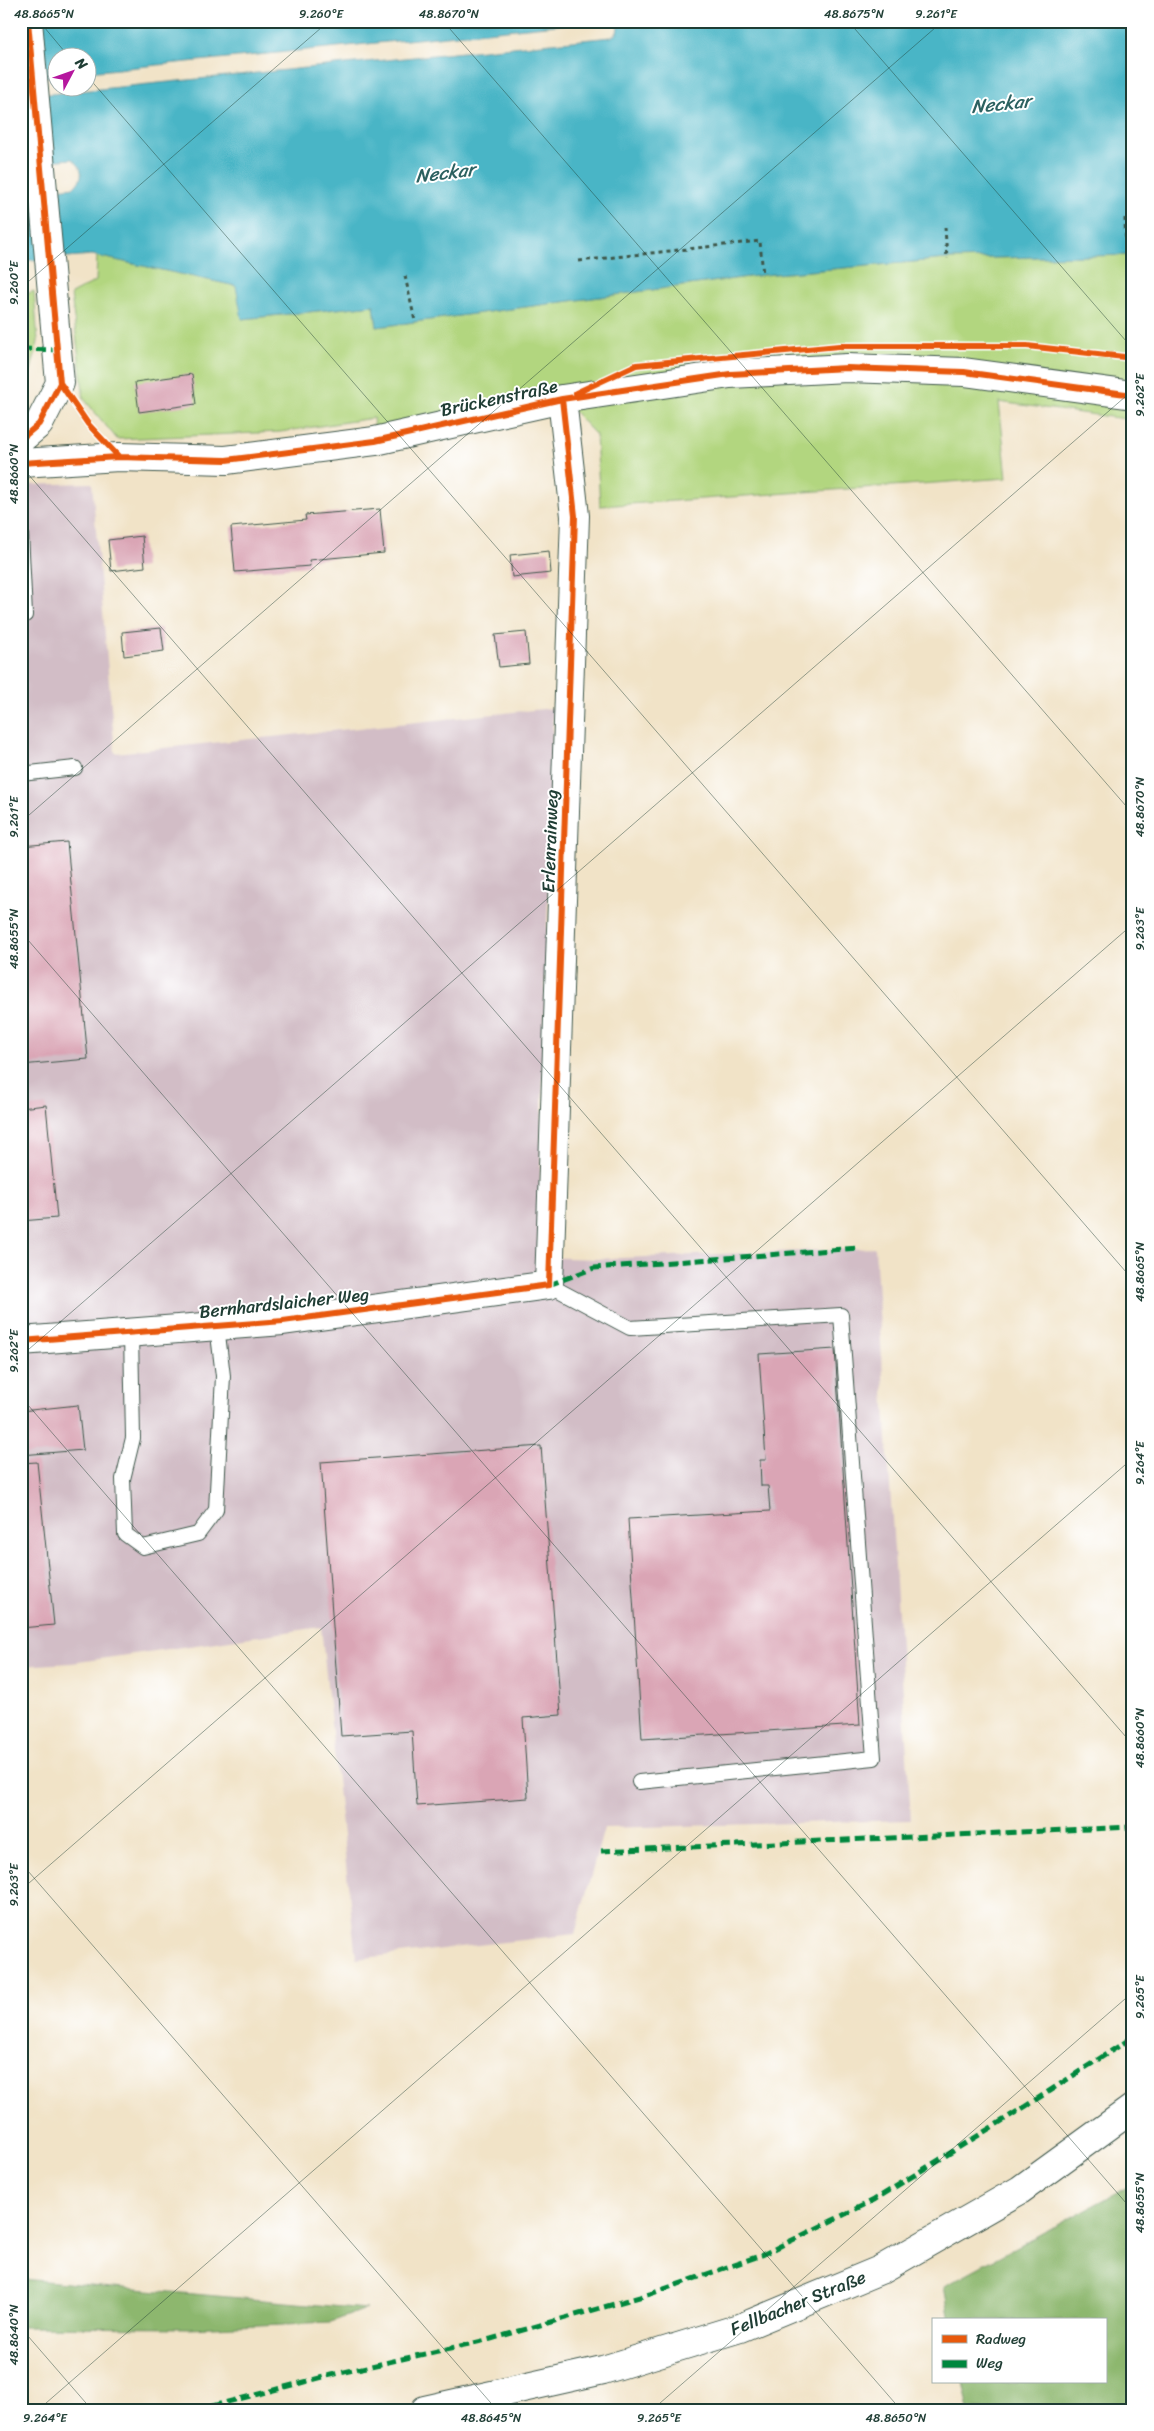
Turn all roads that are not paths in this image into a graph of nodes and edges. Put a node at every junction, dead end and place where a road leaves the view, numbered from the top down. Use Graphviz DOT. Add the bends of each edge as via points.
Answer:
graph roads {
  1 [pos="28,21"];
  2 [pos="1133,395"];
  3 [pos="562,399"];
  4 [pos="21,439"];
  5 [pos="21,463"];
  6 [pos="21,532"];
  7 [pos="21,617"];
  8 [pos="75,768"];
  9 [pos="21,774"];
  10 [pos="549,1285"];
  11 [pos="217,1326"];
  12 [pos="131,1332"];
  13 [pos="21,1341"];
  14 [pos="638,1782"];
  15 [pos="1133,2108"];
  16 [pos="425,2410"];
  1 -- 4 [label="street" via="60,383 39,424"];
  2 -- 3 [label="street, Brückenstraße" via="964,372 848,368 730,374"];
  3 -- 5 [label="street, Brückenstraße" via="374,441 226,460 119,457"];
  3 -- 10 [label="street, Erlenrainweg" via="576,516"];
  6 -- 7 [label="lane" via="25,615"];
  8 -- 9 [label="lane"];
  10 -- 11 [label="street, Bernhardslaicher Weg" via="283,1321"];
  10 -- 14 [label="lane" via="630,1328 841,1315 874,1758"];
  11 -- 12 [label="street, Bernhardslaicher Weg"];
  11 -- 12 [label="lane" via="223,1376 216,1510 198,1534 143,1547 125,1534 123,1479 134,1438"];
  12 -- 13 [label="street, Bernhardslaicher Weg"];
  15 -- 16 [label="street, Fellbacher Straße" via="1020,2190 880,2270 721,2334 603,2370"];
}
